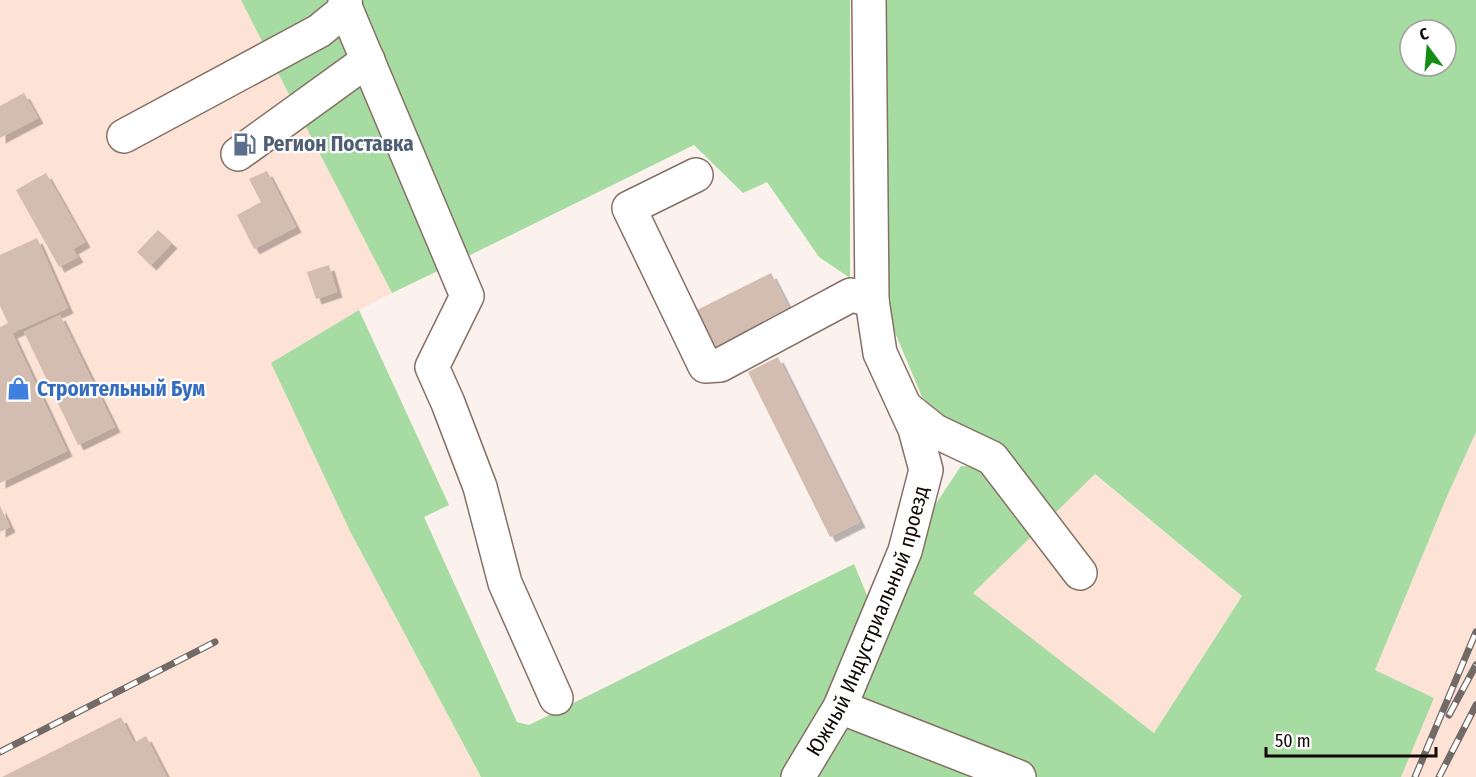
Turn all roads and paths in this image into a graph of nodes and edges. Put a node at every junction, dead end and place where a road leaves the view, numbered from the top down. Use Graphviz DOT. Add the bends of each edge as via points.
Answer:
graph roads {
  1 [pos="869,0"];
  2 [pos="346,4"];
  3 [pos="368,60"];
  4 [pos="124,136"];
  5 [pos="237,154"];
  6 [pos="696,175"];
  7 [pos="872,300"];
  8 [pos="905,407"];
  9 [pos="1080,573"];
  10 [pos="556,698"];
  11 [pos="840,707"];
  12 [pos="798,777"];
  13 [pos="1019,777"];
  1 -- 7 [label="lane, Южный Индустриальный проезд"];
  2 -- 3 [label="lane"];
  2 -- 4 [label="lane" via="319,32"];
  3 -- 5 [label="lane"];
  3 -- 10 [label="lane" via="467,296 432,367 480,487 505,583"];
  6 -- 7 [label="lane" via="629,208 705,366 720,365 851,296"];
  7 -- 8 [label="lane, Южный Индустриальный проезд" via="880,353"];
  8 -- 9 [label="lane" via="934,431 992,458"];
  8 -- 11 [label="lane, Южный Индустриальный проезд" via="926,470 905,551"];
  11 -- 12 [label="lane, Южный Индустриальный проезд"];
  11 -- 13 [label="lane"];
}
